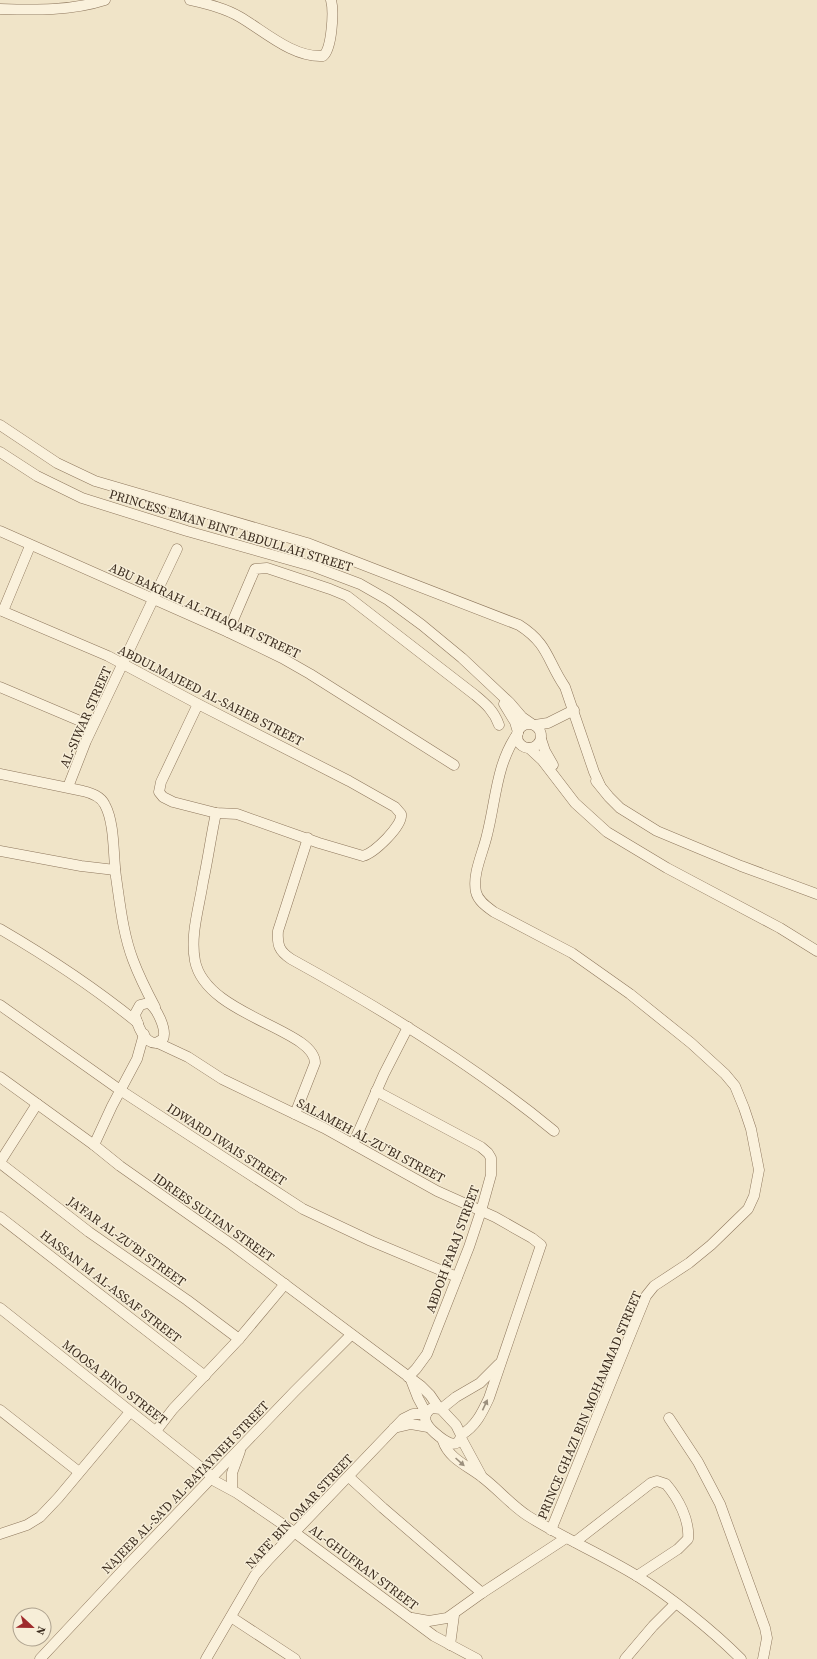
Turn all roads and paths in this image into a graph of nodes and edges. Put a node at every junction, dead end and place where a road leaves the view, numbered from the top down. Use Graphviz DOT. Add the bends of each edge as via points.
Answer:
graph roads {
  1 [pos="105,0"];
  2 [pos="190,0"];
  3 [pos="331,0"];
  4 [pos="0,9"];
  5 [pos="0,425"];
  6 [pos="0,452"];
  7 [pos="0,531"];
  8 [pos="30,546"];
  9 [pos="177,549"];
  10 [pos="153,600"];
  11 [pos="2,610"];
  12 [pos="228,632"];
  13 [pos="123,664"];
  14 [pos="0,687"];
  15 [pos="499,695"];
  16 [pos="198,704"];
  17 [pos="572,714"];
  18 [pos="499,724"];
  19 [pos="534,725"];
  20 [pos="92,726"];
  21 [pos="518,733"];
  22 [pos="541,738"];
  23 [pos="528,748"];
  24 [pos="454,765"];
  25 [pos="0,774"];
  26 [pos="498,780"];
  27 [pos="68,787"];
  28 [pos="216,813"];
  29 [pos="613,834"];
  30 [pos="308,838"];
  31 [pos="0,850"];
  32 [pos="115,870"];
  33 [pos="817,894"];
  34 [pos="0,924"];
  35 [pos="0,929"];
  36 [pos="22,942"];
  37 [pos="817,951"];
  38 [pos="142,982"];
  39 [pos="0,1005"];
  40 [pos="139,1006"];
  41 [pos="118,1007"];
  42 [pos="155,1007"];
  43 [pos="138,1023"];
  44 [pos="408,1027"];
  45 [pos="164,1030"];
  46 [pos="144,1034"];
  47 [pos="156,1043"];
  48 [pos="188,1057"];
  49 [pos="137,1059"];
  50 [pos="0,1077"];
  51 [pos="120,1090"];
  52 [pos="376,1091"];
  53 [pos="37,1104"];
  54 [pos="295,1114"];
  55 [pos="554,1131"];
  56 [pos="353,1144"];
  57 [pos="94,1145"];
  58 [pos="0,1162"];
  59 [pos="482,1211"];
  60 [pos="0,1216"];
  61 [pos="457,1277"];
  62 [pos="285,1284"];
  63 [pos="0,1308"];
  64 [pos="351,1335"];
  65 [pos="239,1339"];
  66 [pos="500,1362"];
  67 [pos="205,1376"];
  68 [pos="410,1378"];
  69 [pos="440,1408"];
  70 [pos="0,1410"];
  71 [pos="130,1412"];
  72 [pos="426,1413"];
  73 [pos="669,1418"];
  74 [pos="428,1427"];
  75 [pos="394,1428"];
  76 [pos="156,1430"];
  77 [pos="461,1436"];
  78 [pos="443,1441"];
  79 [pos="242,1446"];
  80 [pos="79,1472"];
  81 [pos="213,1477"];
  82 [pos="349,1477"];
  83 [pos="482,1477"];
  84 [pos="235,1490"];
  85 [pos="551,1530"];
  86 [pos="294,1532"];
  87 [pos="0,1534"];
  88 [pos="570,1540"];
  89 [pos="637,1576"];
  90 [pos="482,1593"];
  91 [pos="676,1604"];
  92 [pos="454,1614"];
  93 [pos="231,1617"];
  94 [pos="408,1617"];
  95 [pos="450,1645"];
  96 [pos="734,1657"];
  97 [pos="40,1659"];
  98 [pos="206,1659"];
  99 [pos="295,1659"];
  100 [pos="476,1659"];
  101 [pos="625,1659"];
  102 [pos="763,1659"];
  1 -- 4 [label="street" via="63,8"];
  2 -- 3 [label="street" via="239,16 277,42 317,57 322,56 327,50 332,22"];
  5 -- 17 [label="street" via="57,463 95,481 312,545 519,625 543,646 566,689"];
  6 -- 15 [label="street, PRINCESS EMAN BINT ABDULLAH STREET" via="37,476 82,498 320,569 360,584 388,600 422,625 462,658"];
  7 -- 8 [label="street, ABU BAKRAH AL-THAQAFI STREET"];
  8 -- 10 [label="street, ABU BAKRAH AL-THAQAFI STREET"];
  8 -- 11 [label="street"];
  9 -- 10 [label="street, AL-SIWAR STREET"];
  10 -- 12 [label="street, ABU BAKRAH AL-THAQAFI STREET"];
  10 -- 13 [label="street, AL-SIWAR STREET"];
  11 -- 13 [label="street, ABDULMAJEED AL-SAHEB STREET"];
  12 -- 18 [label="street" via="255,569 267,568 330,589 347,596 475,695 491,708"];
  12 -- 24 [label="street, ABU BAKRAH AL-THAQAFI STREET" via="310,674"];
  13 -- 16 [label="street, ABDULMAJEED AL-SAHEB STREET"];
  13 -- 20 [label="street, AL-SIWAR STREET"];
  14 -- 20 [label="street"];
  15 -- 19 [label="street, PRINCESS EMAN BINT ABDULLAH STREET" via="525,720"];
  15 -- 21 [label="street, PRINCESS EMAN BINT ABDULLAH STREET" via="515,722"];
  16 -- 28 [label="street" via="161,782 159,792 172,802"];
  16 -- 30 [label="street, ABDULMAJEED AL-SAHEB STREET" via="349,781 395,807 402,816 392,832 368,855 358,855"];
  17 -- 19 [label="street"];
  17 -- 22 [label="street" via="550,727"];
  17 -- 33 [label="street" via="600,785 620,808 657,831"];
  19 -- 21 [label="street" via="522,726"];
  19 -- 22 [label="street" via="540,730"];
  20 -- 27 [label="street, AL-SIWAR STREET"];
  21 -- 23 [label="street" via="519,740"];
  21 -- 26 [label="street" via="506,753"];
  22 -- 23 [label="street" via="537,745"];
  22 -- 29 [label="street" via="548,757 567,788"];
  23 -- 26 [label="street" via="518,750 510,756"];
  23 -- 29 [label="street" via="542,760 575,803"];
  25 -- 27 [label="street"];
  26 -- 85 [label="street, PRINCE GHAZI BIN MOHAMMAD STREET" via="488,834 475,879 477,897 494,912 572,953 600,972 720,1069 735,1086 744,1108 759,1170 754,1196 748,1209 689,1264 654,1286 646,1296"];
  27 -- 32 [label="street" via="93,794 105,804 110,820"];
  28 -- 30 [label="street" via="237,814"];
  28 -- 54 [label="street" via="195,926 193,950 197,968 208,987 226,1002 295,1038 313,1052 316,1063"];
  29 -- 37 [label="street" via="661,865 780,928"];
  30 -- 44 [label="street" via="278,931 280,951"];
  31 -- 32 [label="street"];
  32 -- 38 [label="street" via="125,930"];
  34 -- 36 [label="street"];
  35 -- 36 [label="street"];
  36 -- 41 [label="street"];
  38 -- 40 [label="street"];
  38 -- 42 [label="street"];
  39 -- 51 [label="street, IDWARD IWAIS STREET"];
  40 -- 41 [label="street"];
  40 -- 42 [label="street" via="148,1003"];
  40 -- 43 [label="street" via="135,1014"];
  41 -- 43 [label="street"];
  42 -- 45 [label="street"];
  43 -- 46 [label="street, SALAMEH AL-ZU‘BI STREET"];
  44 -- 52 [label="street"];
  44 -- 55 [label="street" via="506,1094"];
  45 -- 47 [label="street" via="164,1036"];
  45 -- 48 [label="street, SALAMEH AL-ZU‘BI STREET"];
  46 -- 47 [label="street, SALAMEH AL-ZU‘BI STREET" via="148,1040"];
  46 -- 49 [label="street"];
  47 -- 48 [label="street, SALAMEH AL-ZU‘BI STREET"];
  47 -- 49 [label="street"];
  48 -- 54 [label="street, SALAMEH AL-ZU‘BI STREET" via="222,1079"];
  49 -- 51 [label="street"];
  50 -- 53 [label="street, IDREES SULTAN STREET"];
  51 -- 57 [label="street"];
  51 -- 61 [label="street, IDWARD IWAIS STREET" via="303,1209 370,1241"];
  52 -- 56 [label="street"];
  52 -- 59 [label="street, ABDOH FARAJ STREET" via="460,1135 488,1153 492,1164 491,1175"];
  53 -- 57 [label="street, IDREES SULTAN STREET"];
  53 -- 58 [label="street"];
  54 -- 56 [label="street, SALAMEH AL-ZU‘BI STREET"];
  56 -- 59 [label="street, SALAMEH AL-ZU‘BI STREET" via="437,1191"];
  57 -- 62 [label="street, IDREES SULTAN STREET"];
  58 -- 65 [label="street, JA‘FAR AL-ZU‘BI STREET" via="89,1232"];
  59 -- 61 [label="street, ABDOH FARAJ STREET"];
  59 -- 66 [label="street, SALAMEH AL-ZU‘BI STREET" via="541,1245"];
  60 -- 67 [label="street, HASSAN M AL-ASSAF STREET"];
  61 -- 68 [label="street, ABDOH FARAJ STREET" via="427,1354"];
  62 -- 64 [label="street, IDREES SULTAN STREET"];
  62 -- 65 [label="street"];
  63 -- 71 [label="street, MOOSA BINO STREET"];
  64 -- 68 [label="street, IDREES SULTAN STREET"];
  64 -- 79 [label="street, NAJEEB AL-SA'D AL-BATAYNEH STREET"];
  65 -- 67 [label="street"];
  66 -- 69 [label="street, NAFE' BIN OMAR STREET" via="480,1383"];
  77 -- 66 [label="street, one-way" via="471,1428 483,1411"];
  67 -- 76 [label="street"];
  68 -- 69 [label="street, IDREES SULTAN STREET" via="430,1395"];
  68 -- 72 [label="street"];
  69 -- 72 [label="street, NAFE' BIN OMAR STREET" via="432,1408"];
  69 -- 77 [label="street, IDREES SULTAN STREET" via="456,1425"];
  70 -- 80 [label="street"];
  71 -- 76 [label="street, MOOSA BINO STREET"];
  71 -- 80 [label="street"];
  72 -- 74 [label="street" via="425,1421"];
  72 -- 75 [label="street, NAFE' BIN OMAR STREET" via="409,1416"];
  73 -- 102 [label="street" via="698,1462 720,1504 765,1628 767,1638"];
  74 -- 75 [label="street" via="411,1424"];
  74 -- 78 [label="street"];
  75 -- 82 [label="street, NAFE' BIN OMAR STREET"];
  76 -- 81 [label="street, MOOSA BINO STREET"];
  77 -- 78 [label="street" via="454,1444"];
  77 -- 83 [label="street"];
  78 -- 83 [label="street, one-way" via="462,1465"];
  79 -- 81 [label="street, NAJEEB AL-SA'D AL-BATAYNEH STREET"];
  79 -- 84 [label="street" via="232,1473"];
  80 -- 87 [label="street" via="40,1517 27,1525"];
  81 -- 84 [label="street, AL-GHUFRAN STREET"];
  81 -- 97 [label="street, NAJEEB AL-SA'D AL-BATAYNEH STREET"];
  82 -- 86 [label="street, NAFE' BIN OMAR STREET"];
  82 -- 90 [label="street"];
  83 -- 85 [label="street" via="512,1504"];
  84 -- 86 [label="street, AL-GHUFRAN STREET"];
  85 -- 88 [label="street"];
  86 -- 93 [label="street, NAFE' BIN OMAR STREET" via="255,1575"];
  86 -- 94 [label="street, AL-GHUFRAN STREET"];
  88 -- 89 [label="street"];
  88 -- 89 [label="street" via="651,1483 657,1481 666,1484 687,1523 688,1539 678,1549"];
  88 -- 90 [label="street"];
  89 -- 91 [label="street"];
  90 -- 92 [label="street"];
  91 -- 96 [label="street"];
  91 -- 101 [label="street"];
  92 -- 94 [label="street" via="435,1621"];
  92 -- 95 [label="street"];
  93 -- 98 [label="street, NAFE' BIN OMAR STREET"];
  93 -- 99 [label="street"];
  94 -- 95 [label="street, AL-GHUFRAN STREET"];
  95 -- 100 [label="street, AL-GHUFRAN STREET"];
}
